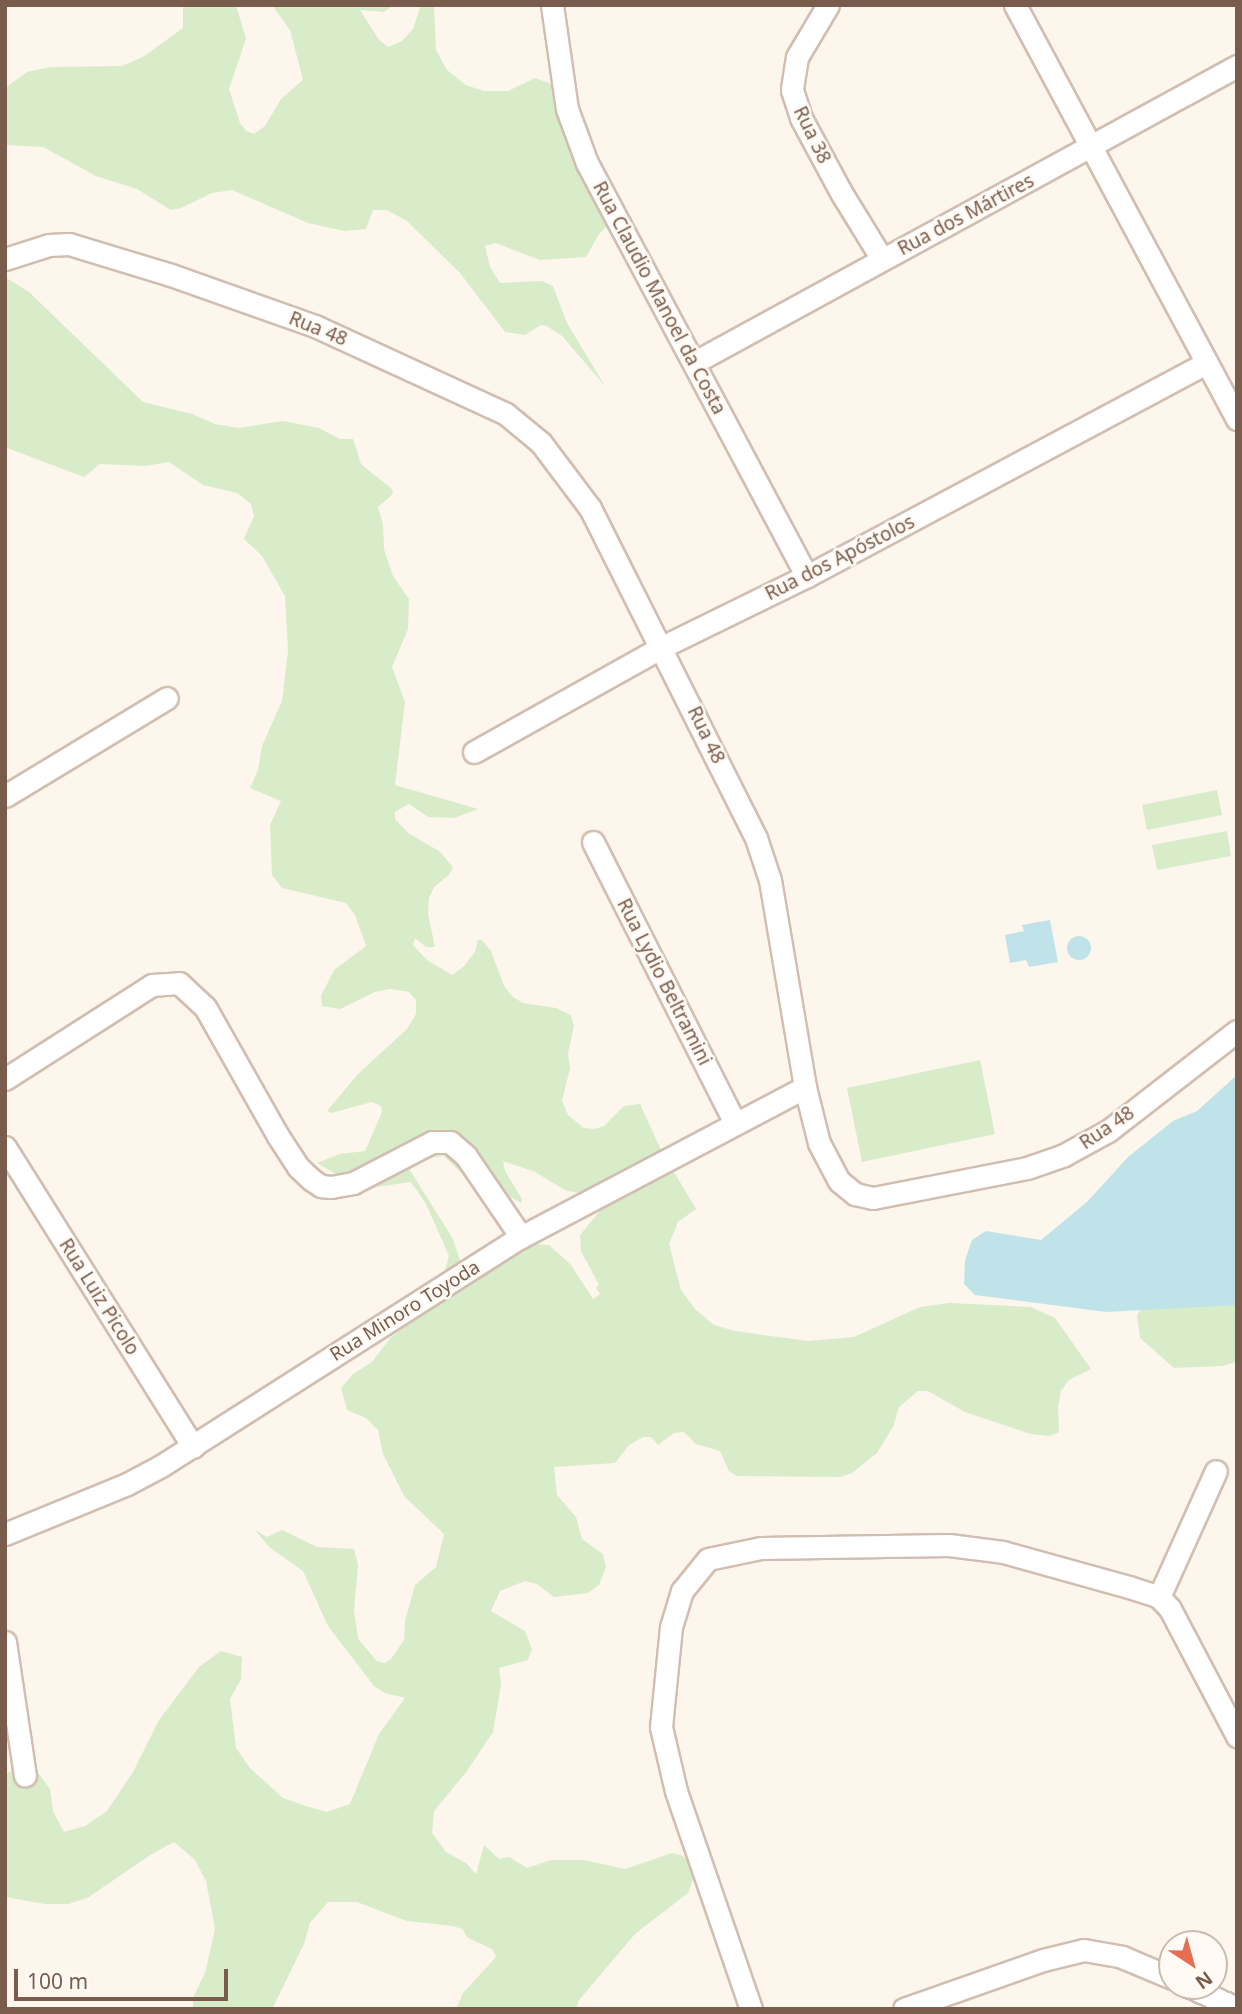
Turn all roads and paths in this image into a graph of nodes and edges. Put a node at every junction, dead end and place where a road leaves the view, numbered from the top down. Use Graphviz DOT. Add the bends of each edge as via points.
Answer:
graph roads {
  1 [pos="552,5"];
  2 [pos="828,5"];
  3 [pos="1015,5"];
  4 [pos="1237,66"];
  5 [pos="1090,149"];
  6 [pos="5,259"];
  7 [pos="882,259"];
  8 [pos="695,362"];
  9 [pos="1206,363"];
  10 [pos="1237,419"];
  11 [pos="807,576"];
  12 [pos="662,647"];
  13 [pos="167,698"];
  14 [pos="474,752"];
  15 [pos="5,796"];
  16 [pos="593,842"];
  17 [pos="1237,1031"];
  18 [pos="5,1079"];
  19 [pos="805,1087"];
  20 [pos="735,1123"];
  21 [pos="5,1147"];
  22 [pos="521,1237"];
  23 [pos="193,1447"];
  24 [pos="1216,1471"];
  25 [pos="5,1534"];
  26 [pos="1158,1597"];
  27 [pos="5,1642"];
  28 [pos="1237,1736"];
  29 [pos="25,1776"];
  30 [pos="1158,1972"];
  31 [pos="1219,2000"];
  32 [pos="1237,2008"];
  33 [pos="751,2009"];
  34 [pos="904,2009"];
  1 -- 8 [label="street, Rua Claudio Manoel da Costa" via="567,109 582,152"];
  2 -- 7 [label="street, Rua 38" via="797,57 792,90 807,129"];
  3 -- 5 [label="street"];
  4 -- 5 [label="street, Rua dos Mártires"];
  5 -- 7 [label="street, Rua dos Mártires"];
  5 -- 9 [label="street"];
  6 -- 12 [label="street, Rua 48" via="49,245 91,248 315,326 506,414 541,443 590,508"];
  7 -- 8 [label="street, Rua dos Mártires"];
  8 -- 11 [label="street, Rua Claudio Manoel da Costa"];
  9 -- 10 [label="street"];
  9 -- 11 [label="street, Rua dos Apóstolos"];
  11 -- 12 [label="street, Rua dos Apóstolos"];
  12 -- 14 [label="street, Rua dos Apóstolos"];
  12 -- 19 [label="street, Rua 48" via="762,855"];
  13 -- 15 [label="street"];
  16 -- 20 [label="street, Rua Lydio Beltramini"];
  17 -- 19 [label="street, Rua 48" via="1108,1131 1064,1156 1027,1168 873,1198 855,1194 833,1172 819,1143"];
  18 -- 22 [label="street" via="152,985 179,983 205,1007 278,1136 312,1180 321,1186 353,1183 432,1142 450,1142 466,1156"];
  19 -- 20 [label="street, Rua Minoro Toyoda"];
  20 -- 22 [label="street, Rua Minoro Toyoda"];
  21 -- 23 [label="street, Rua Luiz Picolo"];
  22 -- 23 [label="street, Rua Minoro Toyoda"];
  23 -- 25 [label="street, Rua Minoro Toyoda" via="127,1485"];
  24 -- 26 [label="street"];
  26 -- 28 [label="street" via="1170,1609"];
  26 -- 33 [label="street" via="1003,1552 949,1545 761,1548 720,1554 697,1569 681,1591 671,1627 661,1727 676,1791"];
  27 -- 29 [label="street"];
  30 -- 34 [label="street" via="1122,1956 1084,1950"];
  31 -- 32 [label="street"];
}
